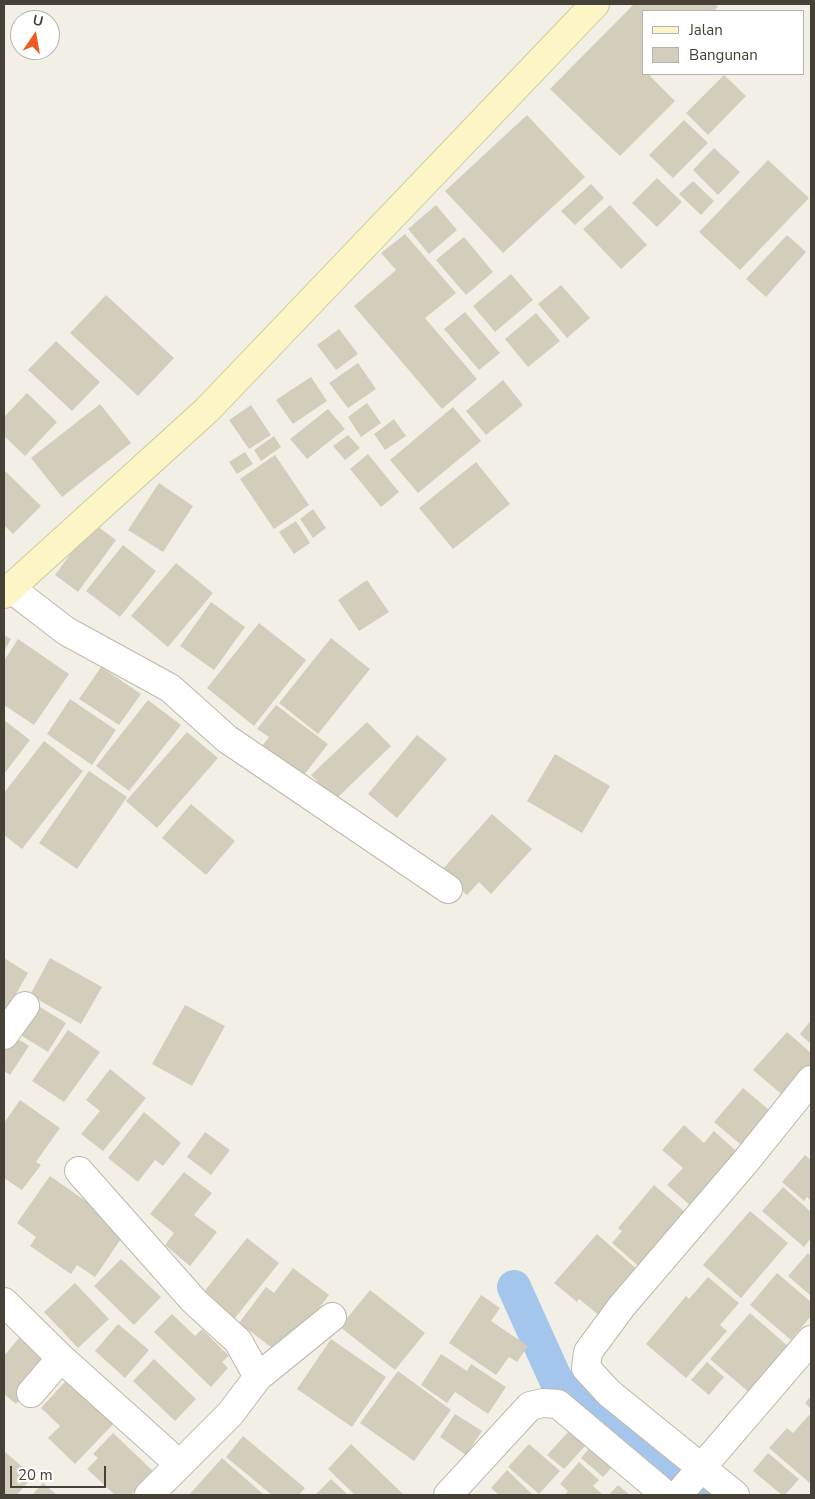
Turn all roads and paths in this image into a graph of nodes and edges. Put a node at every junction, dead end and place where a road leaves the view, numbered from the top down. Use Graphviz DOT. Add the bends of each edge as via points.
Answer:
graph roads {
  1 [pos="595,4"];
  2 [pos="6,591"];
  3 [pos="448,889"];
  4 [pos="25,1006"];
  5 [pos="4,1035"];
  6 [pos="811,1080"];
  7 [pos="79,1171"];
  8 [pos="4,1302"];
  9 [pos="332,1317"];
  10 [pos="811,1340"];
  11 [pos="61,1358"];
  12 [pos="258,1377"];
  13 [pos="31,1392"];
  14 [pos="178,1464"];
  15 [pos="684,1485"];
  16 [pos="149,1495"];
  17 [pos="448,1495"];
  18 [pos="734,1495"];
  1 -- 2 [label="street" via="207,410"];
  2 -- 3 [label="street" via="66,631 170,688 228,739"];
  4 -- 5 [label="street"];
  6 -- 15 [label="street" via="622,1306 588,1352 586,1368"];
  7 -- 12 [label="street" via="194,1301 238,1341"];
  8 -- 11 [label="street"];
  9 -- 12 [label="street"];
  10 -- 15 [label="street"];
  11 -- 13 [label="street"];
  11 -- 14 [label="street"];
  12 -- 14 [label="street" via="230,1414"];
  14 -- 16 [label="street"];
  15 -- 17 [label="street" via="558,1404 543,1403 530,1406"];
  15 -- 18 [label="street"];
}
